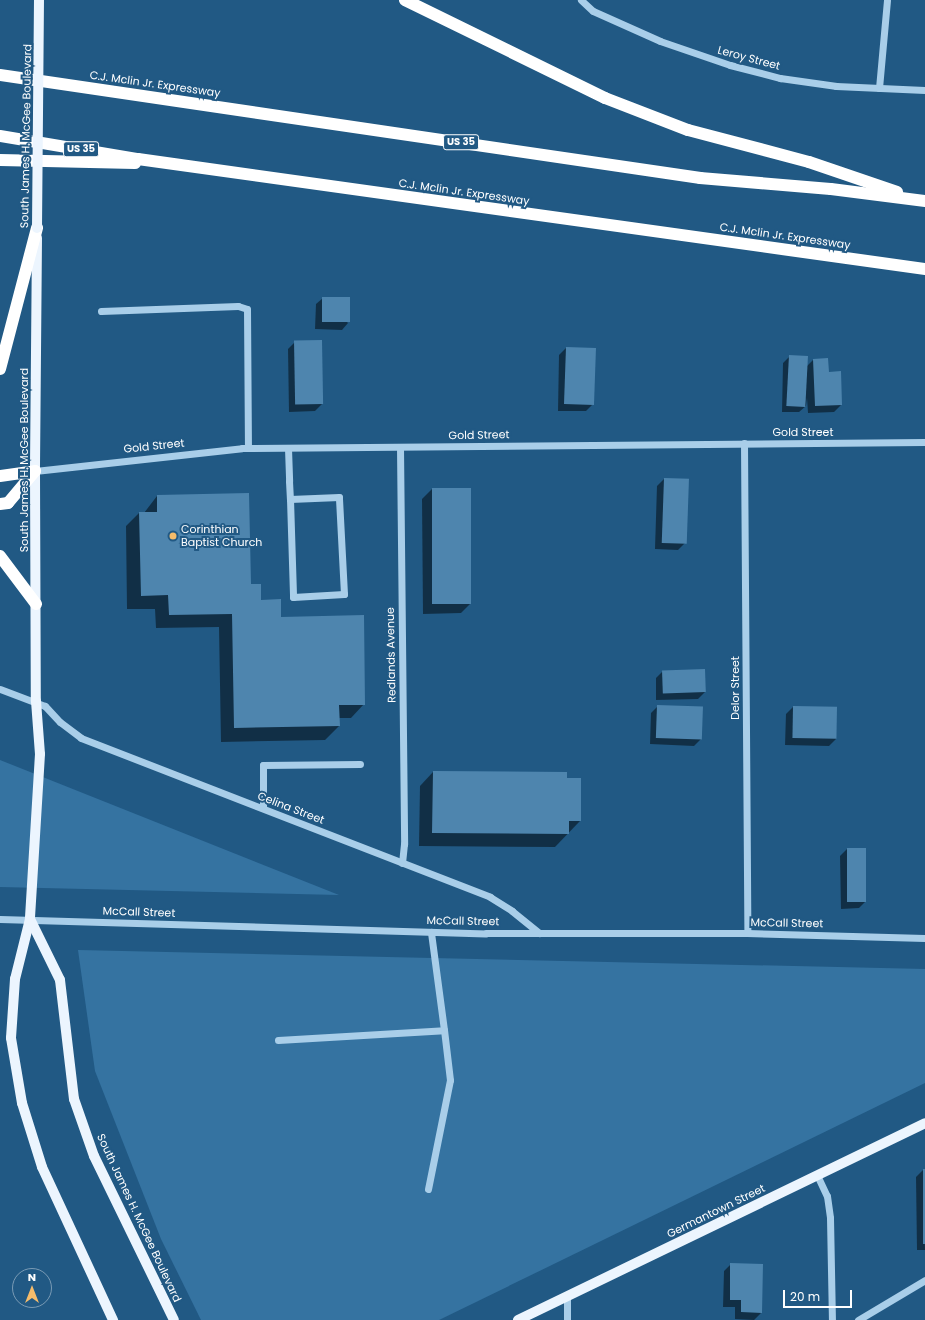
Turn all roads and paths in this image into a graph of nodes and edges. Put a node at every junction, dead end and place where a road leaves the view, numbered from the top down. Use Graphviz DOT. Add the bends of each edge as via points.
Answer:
graph roads {
  1 [pos="39,0"];
  2 [pos="405,0"];
  3 [pos="581,0"];
  4 [pos="887,0"];
  5 [pos="0,75"];
  6 [pos="879,88"];
  7 [pos="925,90"];
  8 [pos="0,136"];
  9 [pos="0,160"];
  10 [pos="161,162"];
  11 [pos="924,201"];
  12 [pos="37,228"];
  13 [pos="925,270"];
  14 [pos="101,311"];
  15 [pos="0,369"];
  16 [pos="925,442"];
  17 [pos="744,443"];
  18 [pos="400,447"];
  19 [pos="248,448"];
  20 [pos="288,448"];
  21 [pos="35,471"];
  22 [pos="0,476"];
  23 [pos="290,499"];
  24 [pos="0,504"];
  25 [pos="0,556"];
  26 [pos="36,604"];
  27 [pos="0,689"];
  28 [pos="36,701"];
  29 [pos="360,764"];
  30 [pos="263,808"];
  31 [pos="402,863"];
  32 [pos="0,919"];
  33 [pos="30,919"];
  34 [pos="431,932"];
  35 [pos="539,933"];
  36 [pos="748,933"];
  37 [pos="925,938"];
  38 [pos="444,1030"];
  39 [pos="278,1040"];
  40 [pos="925,1123"];
  41 [pos="817,1176"];
  42 [pos="428,1189"];
  43 [pos="925,1280"];
  44 [pos="567,1296"];
  45 [pos="113,1320"];
  46 [pos="174,1320"];
  47 [pos="518,1320"];
  48 [pos="567,1320"];
  49 [pos="832,1320"];
  50 [pos="858,1320"];
  1 -- 12 [label="main road, South James H. McGee Boulevard, bridge"];
  2 -- 11 [label="highway" via="612,100 688,130 809,162"];
  3 -- 6 [label="street, Leroy Street" via="593,11 660,41 730,65 780,78"];
  4 -- 6 [label="street"];
  5 -- 11 [label="highway, C.J. Mclin Jr. Expressway / US 35" via="700,178 831,189"];
  6 -- 7 [label="street, Leroy Street"];
  8 -- 10 [label="highway, C.J. Mclin Jr. Expressway / US 35"];
  9 -- 10 [label="highway" via="118,164"];
  10 -- 13 [label="highway, C.J. Mclin Jr. Expressway / US 35"];
  12 -- 15 [label="highway"];
  12 -- 21 [label="main road, South James H. McGee Boulevard"];
  14 -- 19 [label="street" via="238,306 247,309"];
  16 -- 17 [label="street, Gold Street"];
  17 -- 18 [label="street, Gold Street"];
  17 -- 36 [label="street, Delor Street"];
  18 -- 20 [label="street, Gold Street"];
  18 -- 31 [label="street, Redlands Avenue" via="404,836"];
  19 -- 20 [label="street, Gold Street"];
  19 -- 21 [label="street, Gold Street"];
  20 -- 23 [label="street"];
  21 -- 22 [label="highway"];
  21 -- 24 [label="highway" via="8,503"];
  21 -- 26 [label="main road, South James H. McGee Boulevard"];
  23 -- 23 [label="street" via="293,596 344,594 339,497"];
  25 -- 26 [label="highway"];
  26 -- 28 [label="main road, South James H. McGee Boulevard"];
  27 -- 28 [label="street"];
  28 -- 30 [label="street, Celina Street" via="81,738"];
  28 -- 33 [label="main road, South James H. McGee Boulevard" via="40,754"];
  29 -- 30 [label="street" via="263,765"];
  30 -- 31 [label="street, Celina Street"];
  31 -- 35 [label="street, Celina Street" via="490,897"];
  32 -- 33 [label="street, McCall Street"];
  33 -- 34 [label="street, McCall Street"];
  33 -- 45 [label="main road, South James H. McGee Boulevard" via="15,979 11,1038 22,1103 42,1168"];
  33 -- 46 [label="main road, South James H. McGee Boulevard" via="60,980 74,1099 94,1156"];
  34 -- 35 [label="street, McCall Street"];
  34 -- 38 [label="street"];
  35 -- 36 [label="street, McCall Street"];
  36 -- 37 [label="street, McCall Street"];
  38 -- 39 [label="street"];
  38 -- 42 [label="street" via="450,1080"];
  40 -- 41 [label="main road, Germantown Street"];
  41 -- 44 [label="main road, Germantown Street"];
  41 -- 49 [label="street" via="827,1196 830,1218"];
  43 -- 50 [label="street"];
  44 -- 47 [label="main road, Germantown Street"];
  44 -- 48 [label="street"];
}
